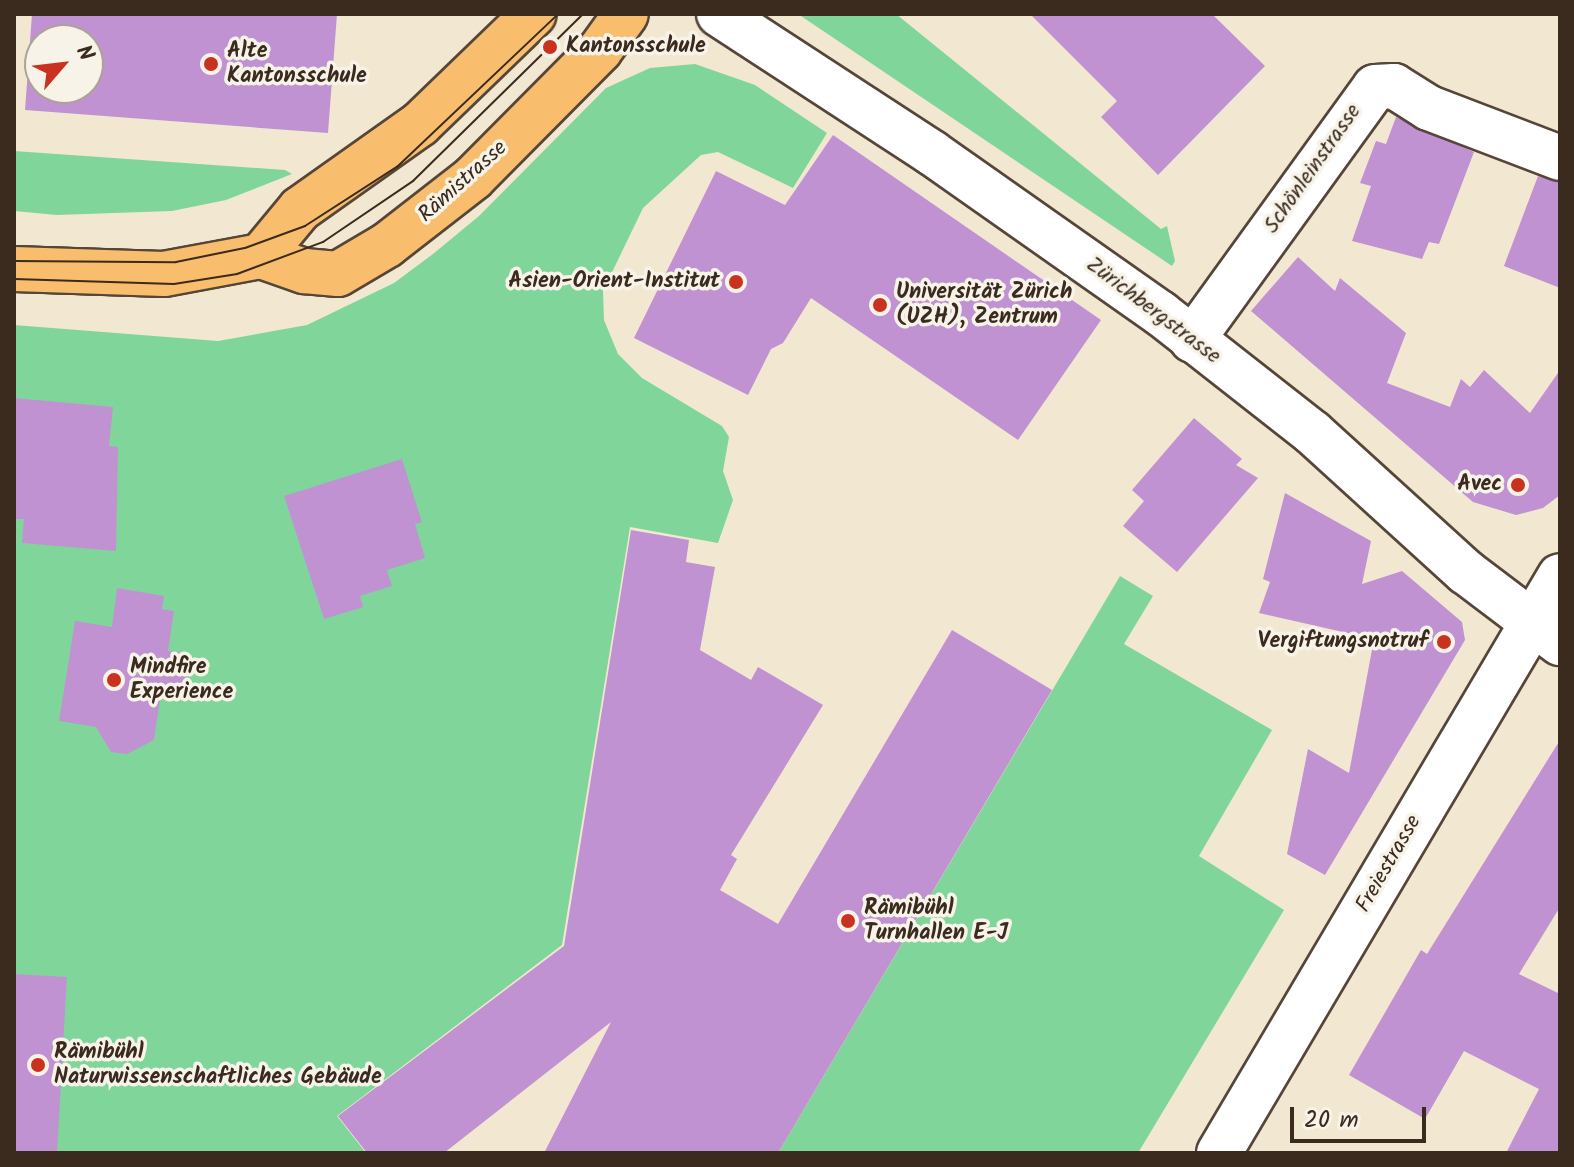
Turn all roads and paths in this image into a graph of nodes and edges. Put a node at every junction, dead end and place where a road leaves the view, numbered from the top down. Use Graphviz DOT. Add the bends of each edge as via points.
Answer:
graph roads {
  1 [pos="534,14"];
  2 [pos="626,14"];
  3 [pos="719,14"];
  4 [pos="1560,158"];
  5 [pos="261,256"];
  6 [pos="14,269"];
  7 [pos="1192,340"];
  8 [pos="1560,576"];
  9 [pos="1547,633"];
  10 [pos="1219,1153"];
  1 -- 5 [label="main road" via="420,124 300,209"];
  2 -- 5 [label="main road, Rämistrasse" via="600,50 473,178 387,245 338,274 304,271"];
  3 -- 7 [label="street, Zürichbergstrasse" via="932,153"];
  4 -- 7 [label="street, Schönleinstrasse" via="1429,108 1384,84 1368,93"];
  5 -- 6 [label="main road, Rämistrasse" via="164,274"];
  7 -- 9 [label="street, Zürichbergstrasse" via="1313,433 1466,572"];
  8 -- 9 [label="street, Freiestrasse"];
  9 -- 10 [label="street, Freiestrasse"];
}
